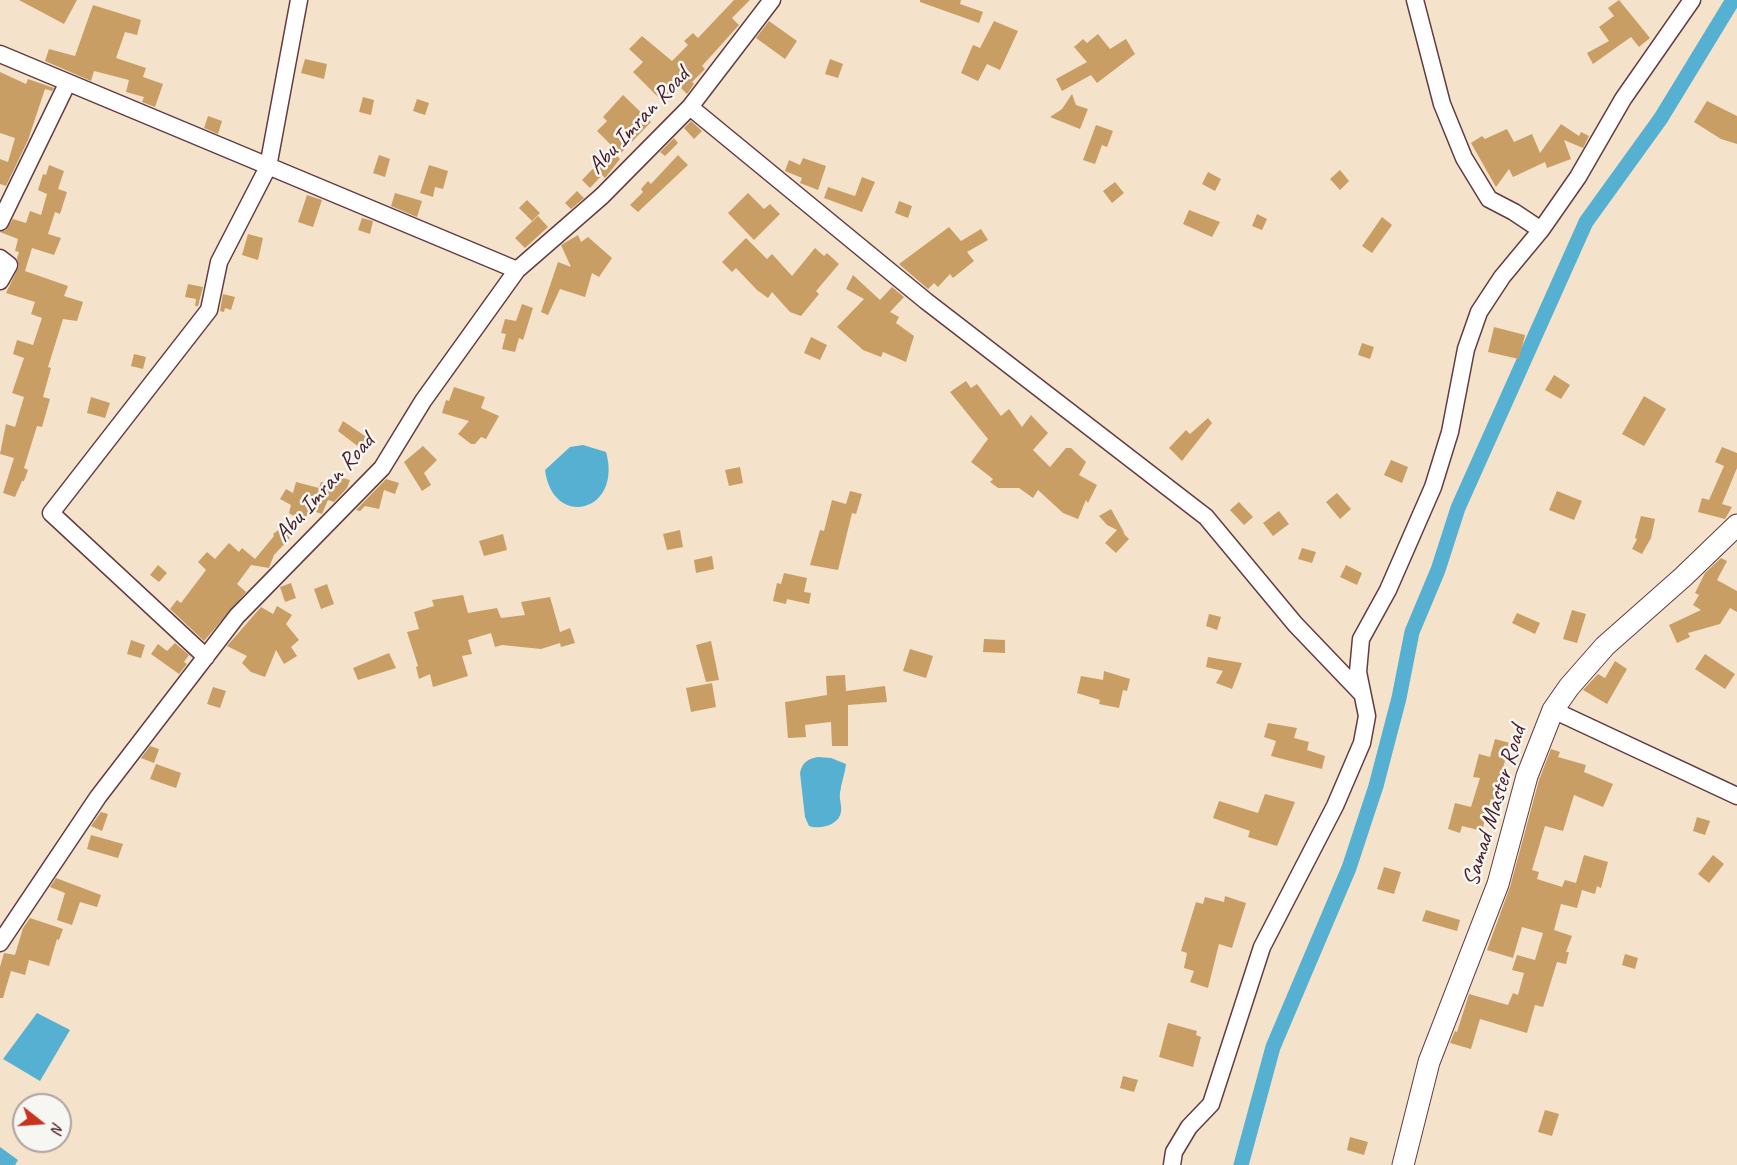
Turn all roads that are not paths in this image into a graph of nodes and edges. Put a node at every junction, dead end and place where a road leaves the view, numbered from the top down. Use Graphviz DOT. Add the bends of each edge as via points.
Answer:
graph roads {
  1 [pos="299,0"];
  2 [pos="772,0"];
  3 [pos="1415,0"];
  4 [pos="1692,0"];
  5 [pos="0,54"];
  6 [pos="67,84"];
  7 [pos="690,107"];
  8 [pos="268,167"];
  9 [pos="0,222"];
  10 [pos="1541,230"];
  11 [pos="0,258"];
  12 [pos="517,270"];
  13 [pos="0,281"];
  14 [pos="1737,525"];
  15 [pos="206,657"];
  16 [pos="1362,695"];
  17 [pos="1554,710"];
  18 [pos="1737,796"];
  19 [pos="0,943"];
  20 [pos="1172,1165"];
  21 [pos="1403,1165"];
  1 -- 8 [label="street"];
  2 -- 7 [label="street, Abu Imran Road"];
  3 -- 10 [label="street" via="1442,104 1464,158 1489,199"];
  4 -- 10 [label="street" via="1623,99 1578,177"];
  5 -- 6 [label="street"];
  6 -- 8 [label="street"];
  6 -- 9 [label="street"];
  7 -- 12 [label="street, Abu Imran Road" via="602,196"];
  7 -- 16 [label="street" via="926,301 1206,517 1294,624"];
  8 -- 12 [label="street"];
  8 -- 15 [label="street" via="219,262 209,310 51,513"];
  10 -- 16 [label="street" via="1479,312 1466,349 1450,432 1433,487 1388,590 1361,639 1358,672"];
  11 -- 13 [label="street" via="9,265"];
  12 -- 15 [label="street, Abu Imran Road" via="423,401 382,468 237,616"];
  14 -- 17 [label="street, Samad Master Road" via="1605,646"];
  15 -- 19 [label="street, Abu Imran Road" via="98,797"];
  16 -- 20 [label="street" via="1367,716 1352,768 1262,947 1211,1104 1189,1127 1174,1152"];
  17 -- 18 [label="street"];
  17 -- 21 [label="street, Samad Master Road" via="1527,776 1495,893 1429,1062"];
}
